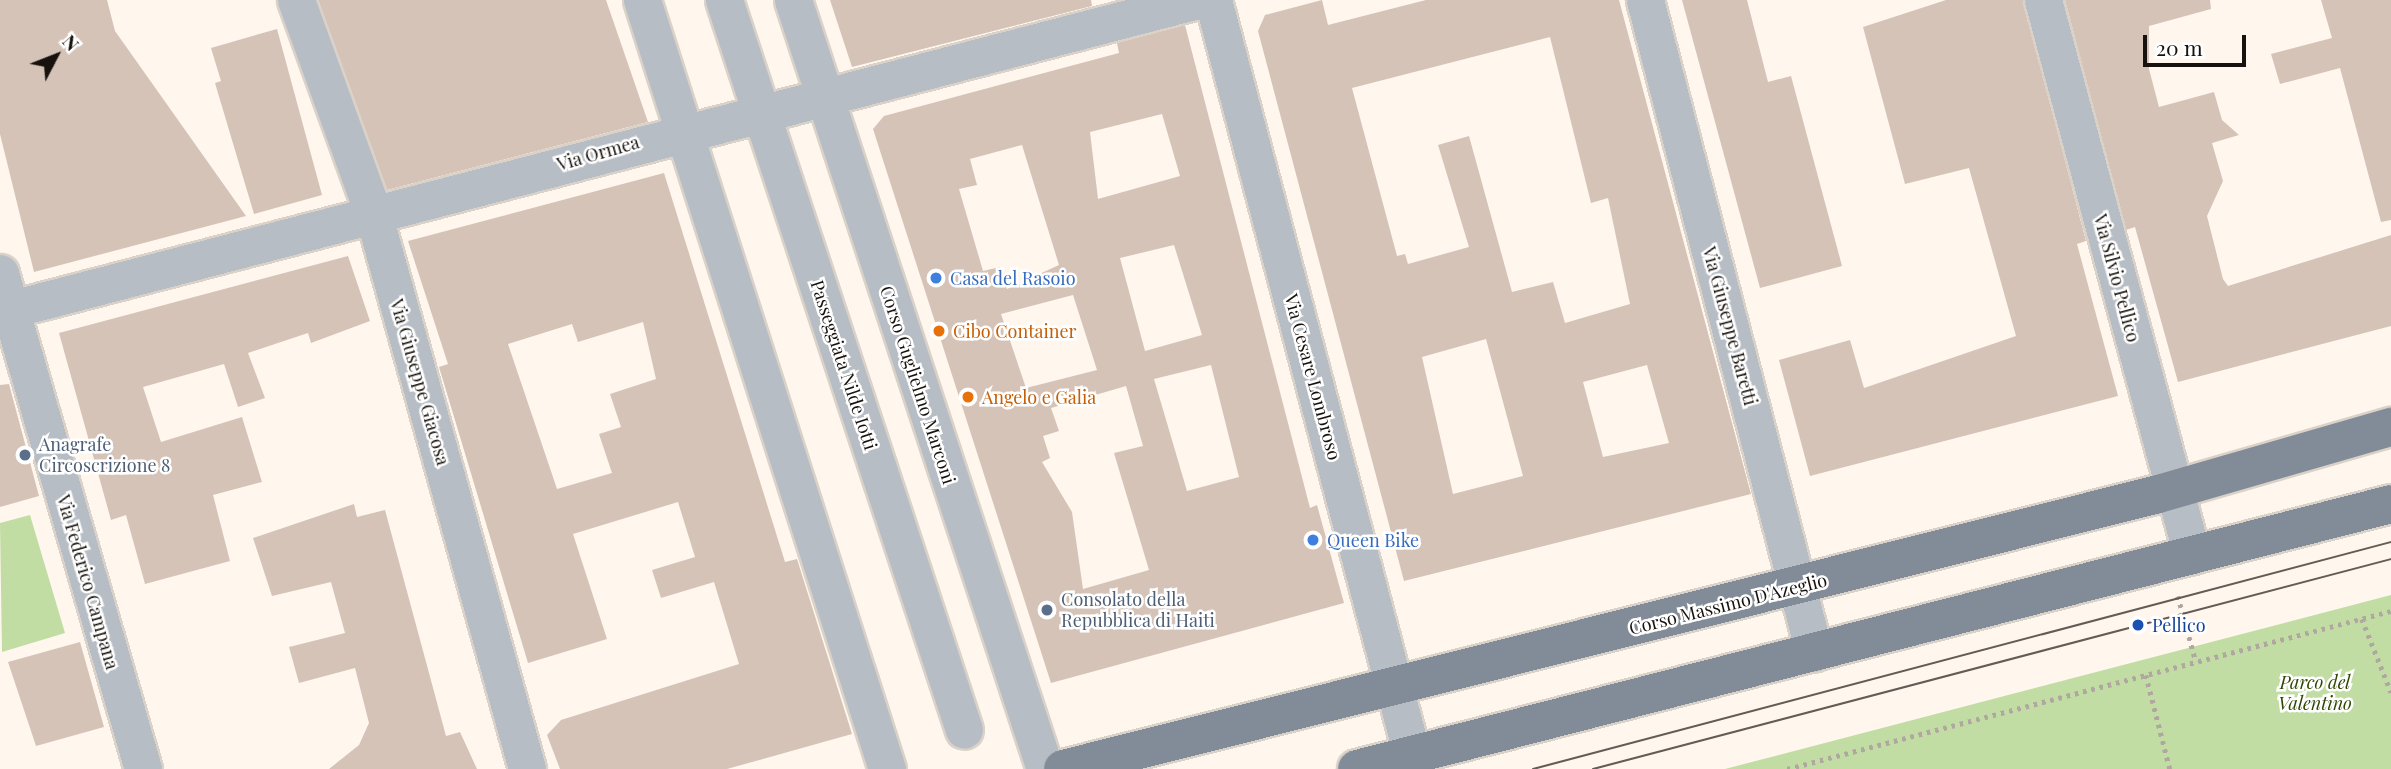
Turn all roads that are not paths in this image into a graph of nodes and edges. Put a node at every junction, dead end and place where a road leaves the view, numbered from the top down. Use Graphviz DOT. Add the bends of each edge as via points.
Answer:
graph roads {
  1 [pos="296,0"];
  2 [pos="642,0"];
  3 [pos="724,0"];
  4 [pos="793,0"];
  5 [pos="1198,0"];
  6 [pos="1213,0"];
  7 [pos="1645,0"];
  8 [pos="2043,0"];
  9 [pos="824,93"];
  10 [pos="761,109"];
  11 [pos="683,130"];
  12 [pos="374,216"];
  13 [pos="0,273"];
  14 [pos="4,311"];
  15 [pos="2391,427"];
  16 [pos="2174,490"];
  17 [pos="2391,504"];
  18 [pos="2192,555"];
  19 [pos="1798,587"];
  20 [pos="1814,652"];
  21 [pos="1395,686"];
  22 [pos="964,730"];
  23 [pos="1412,755"];
  24 [pos="143,769"];
  25 [pos="527,769"];
  26 [pos="887,769"];
  27 [pos="1045,769"];
  28 [pos="1063,769"];
  29 [pos="1357,769"];
  1 -- 12 [label="street, Via Giuseppe Giacosa"];
  2 -- 11 [label="street"];
  3 -- 10 [label="street, Passeggiata Nilde Iotti"];
  4 -- 9 [label="street, Corso Guglielmo Marconi"];
  5 -- 9 [label="street, Via Ormea"];
  6 -- 21 [label="street, Via Cesare Lombroso"];
  7 -- 19 [label="street, Via Giuseppe Baretti"];
  8 -- 16 [label="street, Via Silvio Pellico"];
  9 -- 10 [label="street, Via Ormea"];
  9 -- 27 [label="street, Corso Guglielmo Marconi"];
  10 -- 11 [label="street, Via Ormea"];
  10 -- 22 [label="street, Passeggiata Nilde Iotti"];
  11 -- 12 [label="street, Via Ormea"];
  11 -- 26 [label="street"];
  12 -- 14 [label="street, Via Ormea"];
  12 -- 25 [label="street, Via Giuseppe Giacosa"];
  13 -- 14 [label="street, Via Federico Campana"];
  14 -- 24 [label="street, Via Federico Campana"];
  15 -- 16 [label="main road, Corso Massimo D'Azeglio"];
  16 -- 18 [label="street, Via Silvio Pellico"];
  16 -- 19 [label="main road, Corso Massimo D'Azeglio"];
  17 -- 18 [label="main road"];
  18 -- 20 [label="main road"];
  19 -- 20 [label="street, Via Giuseppe Baretti"];
  19 -- 21 [label="main road, Corso Massimo D'Azeglio"];
  20 -- 23 [label="main road"];
  21 -- 23 [label="street, Via Cesare Lombroso"];
  21 -- 28 [label="main road, Corso Massimo D'Azeglio"];
  23 -- 29 [label="main road"];
}
